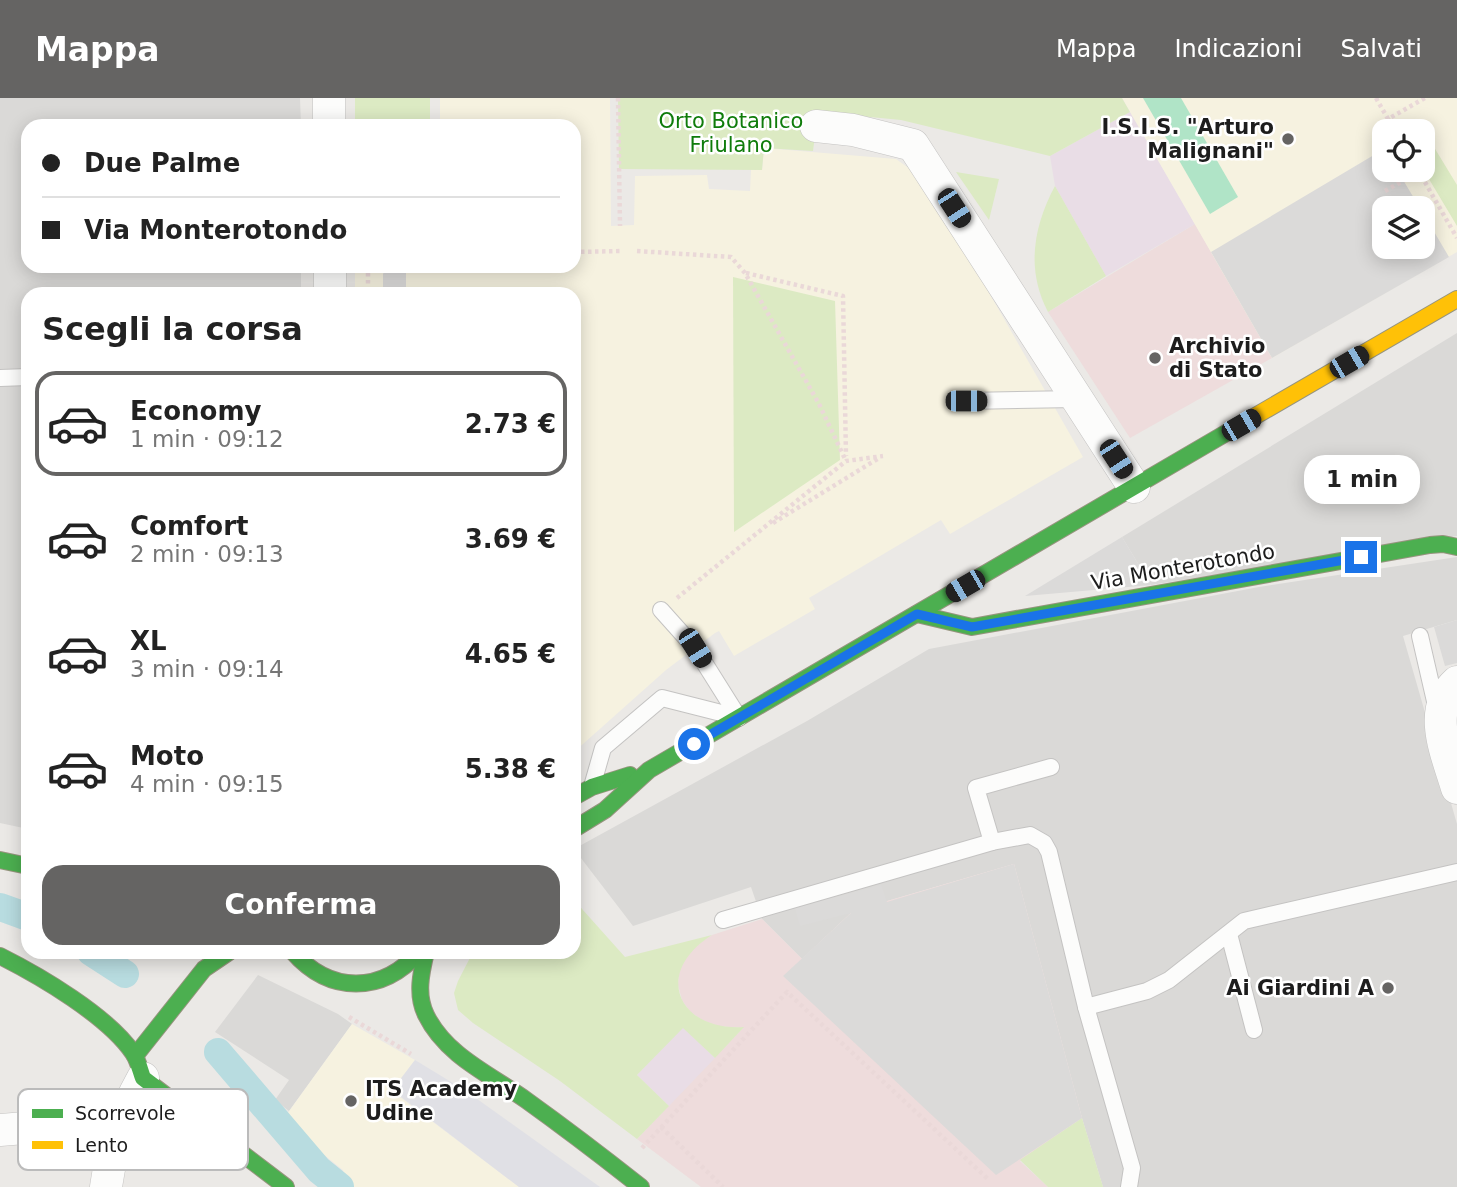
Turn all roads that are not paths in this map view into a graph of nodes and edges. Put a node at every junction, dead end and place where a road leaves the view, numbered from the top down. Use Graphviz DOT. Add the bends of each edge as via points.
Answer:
graph roads {
  1 [pos="329,98"];
  2 [pos="329,119"];
  3 [pos="816,126"];
  4 [pos="1457,299"];
  5 [pos="21,377"];
  6 [pos="0,378"];
  7 [pos="1077,399"];
  8 [pos="966,401"];
  9 [pos="1134,487"];
  10 [pos="1457,547"];
  11 [pos="661,610"];
  12 [pos="917,614"];
  13 [pos="1420,636"];
  14 [pos="1457,682"];
  15 [pos="739,718"];
  16 [pos="1445,746"];
  17 [pos="1051,767"];
  18 [pos="649,770"];
  19 [pos="592,787"];
  20 [pos="1457,788"];
  21 [pos="581,793"];
  22 [pos="581,825"];
  23 [pos="992,842"];
  24 [pos="0,860"];
  25 [pos="21,864"];
  26 [pos="1457,872"];
  27 [pos="723,920"];
  28 [pos="1229,934"];
  29 [pos="0,956"];
  30 [pos="220,959"];
  31 [pos="300,959"];
  32 [pos="412,959"];
  33 [pos="425,959"];
  34 [pos="1086,1007"];
  35 [pos="1254,1030"];
  36 [pos="139,1067"];
  37 [pos="132,1089"];
  38 [pos="166,1089"];
  39 [pos="18,1129"];
  40 [pos="0,1130"];
  41 [pos="248,1156"];
  42 [pos="286,1187"];
  43 [pos="640,1187"];
  44 [pos="1129,1187"];
  1 -- 2 [label="street"];
  3 -- 7 [label="street" via="913,145"];
  4 -- 9 [label="main road"];
  5 -- 6 [label="lane"];
  7 -- 8 [label="lane"];
  7 -- 9 [label="street"];
  9 -- 12 [label="main road"];
  10 -- 12 [label="main road, Via Monterotondo" via="1430,545 972,627"];
  11 -- 15 [label="lane" via="695,648"];
  12 -- 15 [label="main road"];
  13 -- 16 [label="lane"];
  14 -- 16 [label="street" via="1440,709"];
  15 -- 18 [label="main road"];
  15 -- 19 [label="lane" via="662,698 603,748"];
  16 -- 20 [label="street"];
  17 -- 23 [label="lane" via="976,788"];
  18 -- 19 [label="main road"];
  18 -- 22 [label="main road" via="605,810"];
  19 -- 21 [label="main road"];
  23 -- 27 [label="lane"];
  23 -- 34 [label="lane" via="1030,835 1044,842"];
  24 -- 25 [label="main road"];
  26 -- 28 [label="lane" via="1244,921"];
  28 -- 34 [label="lane" via="1169,980 1147,991"];
  28 -- 35 [label="lane"];
  29 -- 36 [label="main road" via="59,991 111,1030"];
  30 -- 36 [label="main road" via="198,976"];
  31 -- 32 [label="main road" via="326,979 361,984 394,974"];
  33 -- 43 [label="main road" via="421,1000 431,1025 455,1053"];
  34 -- 44 [label="lane" via="1132,1168"];
  36 -- 37 [label="street"];
  36 -- 38 [label="main road"];
  39 -- 40 [label="street"];
  41 -- 42 [label="main road"];
}
